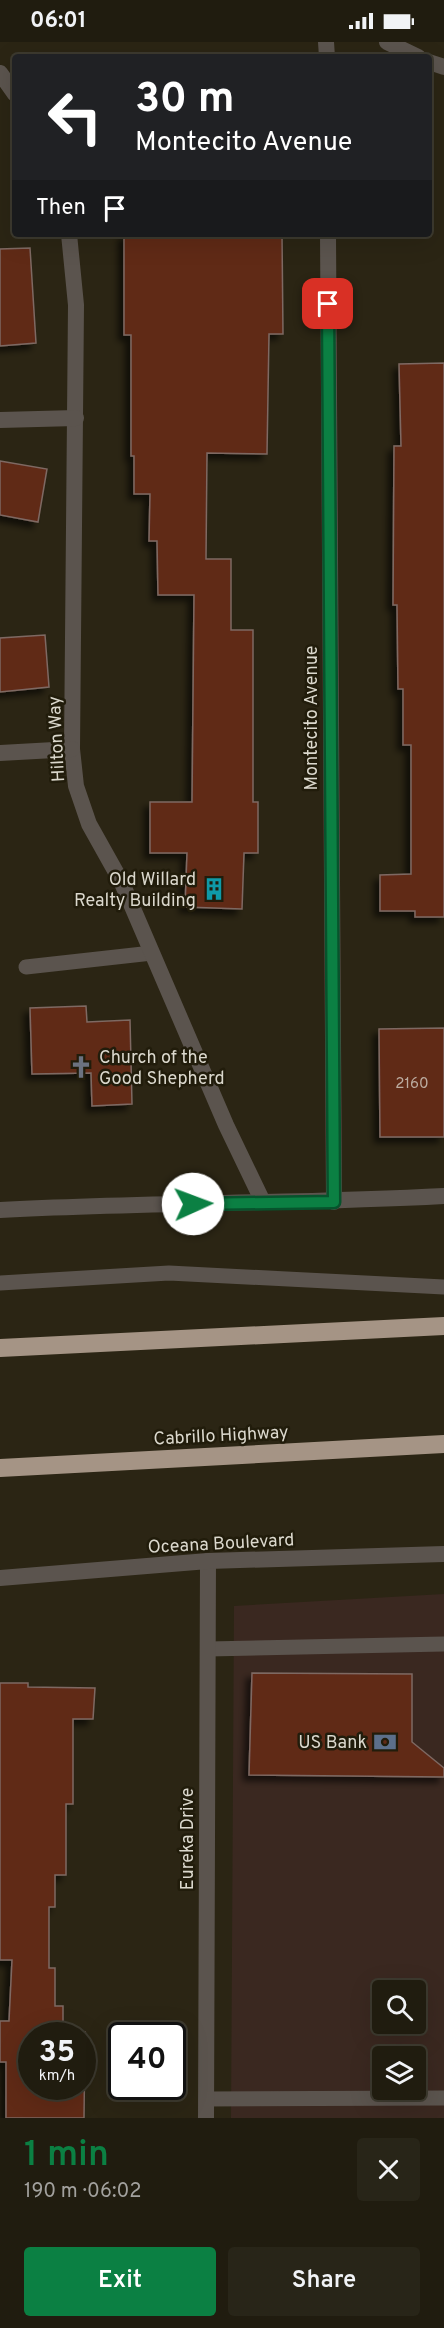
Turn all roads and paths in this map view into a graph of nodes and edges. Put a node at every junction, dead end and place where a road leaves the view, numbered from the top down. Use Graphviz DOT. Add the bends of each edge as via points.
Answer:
graph roads {
  1 [pos="387,42"];
  2 [pos="412,54"];
  3 [pos="0,73"];
  4 [pos="12,90"];
  5 [pos="69,237"];
  6 [pos="328,237"];
  7 [pos="76,418"];
  8 [pos="0,420"];
  9 [pos="72,749"];
  10 [pos="0,753"];
  11 [pos="152,953"];
  12 [pos="26,967"];
  13 [pos="444,1196"];
  14 [pos="263,1202"];
  15 [pos="334,1202"];
  16 [pos="0,1210"];
  17 [pos="0,1283"];
  18 [pos="444,1287"];
  19 [pos="444,1326"];
  20 [pos="0,1348"];
  21 [pos="444,1444"];
  22 [pos="0,1468"];
  23 [pos="444,1554"];
  24 [pos="208,1561"];
  25 [pos="0,1578"];
  26 [pos="444,1644"];
  27 [pos="208,1649"];
  28 [pos="444,2098"];
  29 [pos="206,2099"];
  30 [pos="206,2118"];
  1 -- 2 [label="street"];
  3 -- 4 [label="street"];
  5 -- 7 [label="street, Hilton Way" via="76,305"];
  6 -- 15 [label="street, Montecito Avenue"];
  7 -- 8 [label="street"];
  7 -- 9 [label="street, Hilton Way"];
  9 -- 10 [label="street"];
  9 -- 11 [label="street, Hilton Way" via="76,786 89,824 122,883"];
  11 -- 12 [label="lane"];
  11 -- 14 [label="street, Hilton Way"];
  13 -- 15 [label="street"];
  14 -- 15 [label="street"];
  14 -- 16 [label="street"];
  17 -- 18 [label="lane" via="169,1273"];
  19 -- 20 [label="highway"];
  21 -- 22 [label="highway, Cabrillo Highway"];
  23 -- 24 [label="street, Oceana Boulevard"];
  24 -- 25 [label="street, Oceana Boulevard"];
  24 -- 27 [label="street, Eureka Drive"];
  26 -- 27 [label="lane"];
  27 -- 29 [label="street, Eureka Drive"];
  28 -- 29 [label="lane"];
  29 -- 30 [label="street, Eureka Drive"];
}
